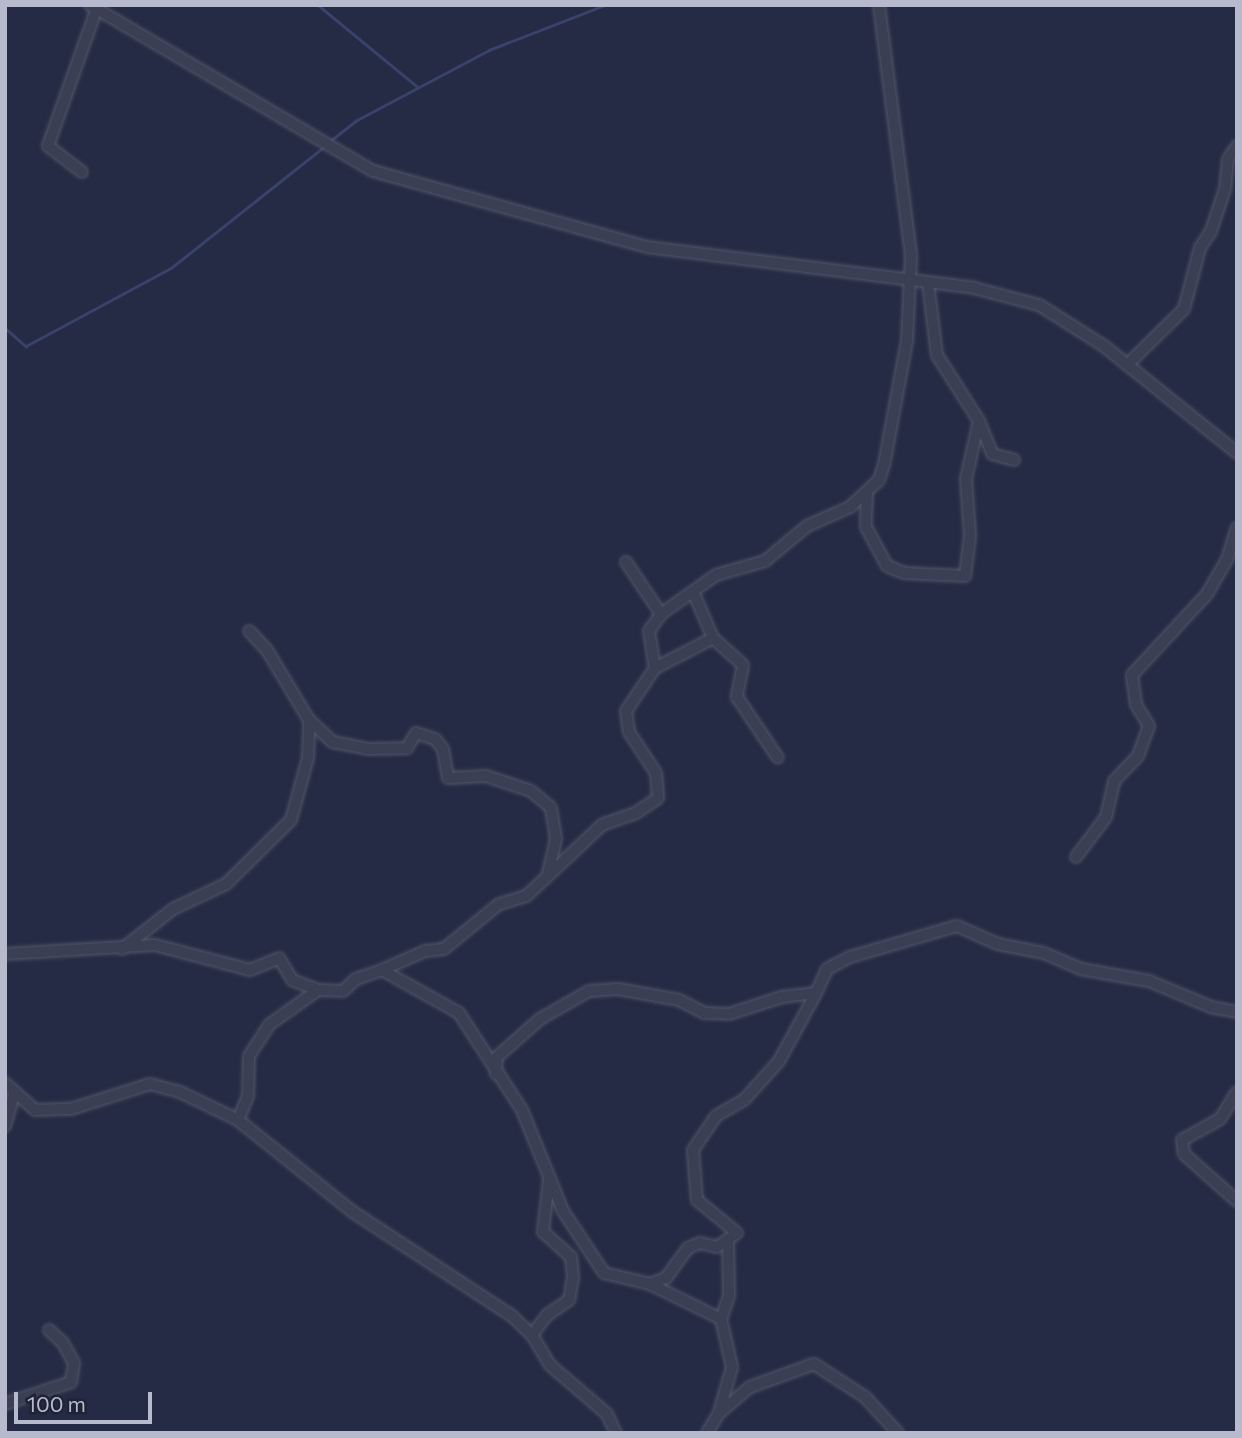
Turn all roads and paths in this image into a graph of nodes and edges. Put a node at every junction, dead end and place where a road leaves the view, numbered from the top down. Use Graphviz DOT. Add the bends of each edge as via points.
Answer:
graph roads {
  1 [pos="879,5"];
  2 [pos="95,6"];
  3 [pos="1237,146"];
  4 [pos="82,172"];
  5 [pos="908,281"];
  6 [pos="928,284"];
  7 [pos="1126,365"];
  8 [pos="979,421"];
  9 [pos="1237,453"];
  10 [pos="1014,460"];
  11 [pos="867,492"];
  12 [pos="1237,527"];
  13 [pos="626,562"];
  14 [pos="694,594"];
  15 [pos="662,614"];
  16 [pos="249,631"];
  17 [pos="713,638"];
  18 [pos="655,668"];
  19 [pos="309,720"];
  20 [pos="778,758"];
  21 [pos="1076,857"];
  22 [pos="547,873"];
  23 [pos="122,949"];
  24 [pos="5,954"];
  25 [pos="382,970"];
  26 [pos="318,990"];
  27 [pos="816,993"];
  28 [pos="1237,1012"];
  29 [pos="496,1074"];
  30 [pos="5,1083"];
  31 [pos="15,1092"];
  32 [pos="1237,1092"];
  33 [pos="238,1120"];
  34 [pos="5,1126"];
  35 [pos="549,1179"];
  36 [pos="1237,1201"];
  37 [pos="728,1240"];
  38 [pos="650,1284"];
  39 [pos="722,1319"];
  40 [pos="49,1330"];
  41 [pos="532,1335"];
  42 [pos="5,1404"];
  43 [pos="719,1413"];
  44 [pos="617,1433"];
  45 [pos="707,1433"];
  46 [pos="898,1433"];
  1 -- 5 [label="street" via="905,191 911,255"];
  2 -- 4 [label="street" via="48,146"];
  2 -- 5 [label="street" via="373,171 647,247"];
  3 -- 7 [label="street" via="1228,159 1225,189 1200,248 1184,309"];
  5 -- 6 [label="street"];
  5 -- 11 [label="street" via="907,341 895,416 884,465"];
  6 -- 7 [label="street" via="1004,294 1040,306 1073,323"];
  6 -- 8 [label="street" via="937,355"];
  7 -- 9 [label="street"];
  8 -- 10 [label="street" via="992,454"];
  8 -- 11 [label="street" via="966,479 970,536 965,576 904,573 887,566 866,527"];
  11 -- 14 [label="street" via="830,519 791,536 765,561 716,575"];
  12 -- 21 [label="street" via="1227,560 1203,600 1132,675 1132,692 1149,726 1138,756 1114,781 1106,817"];
  13 -- 15 [label="street"];
  14 -- 15 [label="street"];
  14 -- 17 [label="street"];
  15 -- 18 [label="street" via="649,631"];
  16 -- 19 [label="street" via="267,650"];
  17 -- 18 [label="street"];
  17 -- 20 [label="street" via="743,665 737,697"];
  18 -- 22 [label="street" via="626,711 629,732 656,773 657,797 636,813 602,825"];
  19 -- 22 [label="street" via="333,742 368,749 407,748 415,733 435,739 443,749 448,778 486,776 531,791 551,808 555,839"];
  19 -- 23 [label="street" via="308,758 291,820 226,884 173,909"];
  22 -- 25 [label="street" via="527,896 499,904 444,949 425,951"];
  23 -- 24 [label="street"];
  23 -- 26 [label="street" via="155,945 250,970 279,958 292,980"];
  25 -- 26 [label="street" via="356,979 343,991"];
  25 -- 29 [label="street" via="458,1013"];
  26 -- 33 [label="street" via="270,1024 249,1056 248,1096"];
  27 -- 28 [label="street" via="827,969 850,957 957,926 998,944 1045,953 1081,969 1149,981 1210,1007"];
  27 -- 29 [label="street" via="782,997 729,1014 704,1013 679,1000 618,989 589,991 540,1019 496,1056"];
  27 -- 37 [label="street" via="779,1061 744,1100 716,1116 693,1150 697,1200 733,1226 737,1233"];
  29 -- 35 [label="street" via="522,1110"];
  30 -- 31 [label="street"];
  31 -- 33 [label="street" via="35,1111 71,1109 150,1084 180,1092"];
  31 -- 34 [label="street"];
  32 -- 36 [label="street" via="1220,1119 1182,1140 1184,1154"];
  33 -- 41 [label="street" via="354,1212 491,1298"];
  35 -- 38 [label="street" via="563,1211 604,1273"];
  35 -- 41 [label="street" via="542,1232 571,1256 573,1278 569,1300 547,1315"];
  37 -- 38 [label="street" via="717,1247 700,1243 688,1248 666,1278"];
  37 -- 39 [label="street" via="729,1296"];
  38 -- 39 [label="street"];
  39 -- 43 [label="street" via="732,1367"];
  40 -- 42 [label="street" via="74,1363 71,1382"];
  41 -- 44 [label="street" via="550,1365 607,1414"];
  43 -- 45 [label="street"];
  43 -- 46 [label="street" via="750,1387 814,1364 865,1396"];
}
